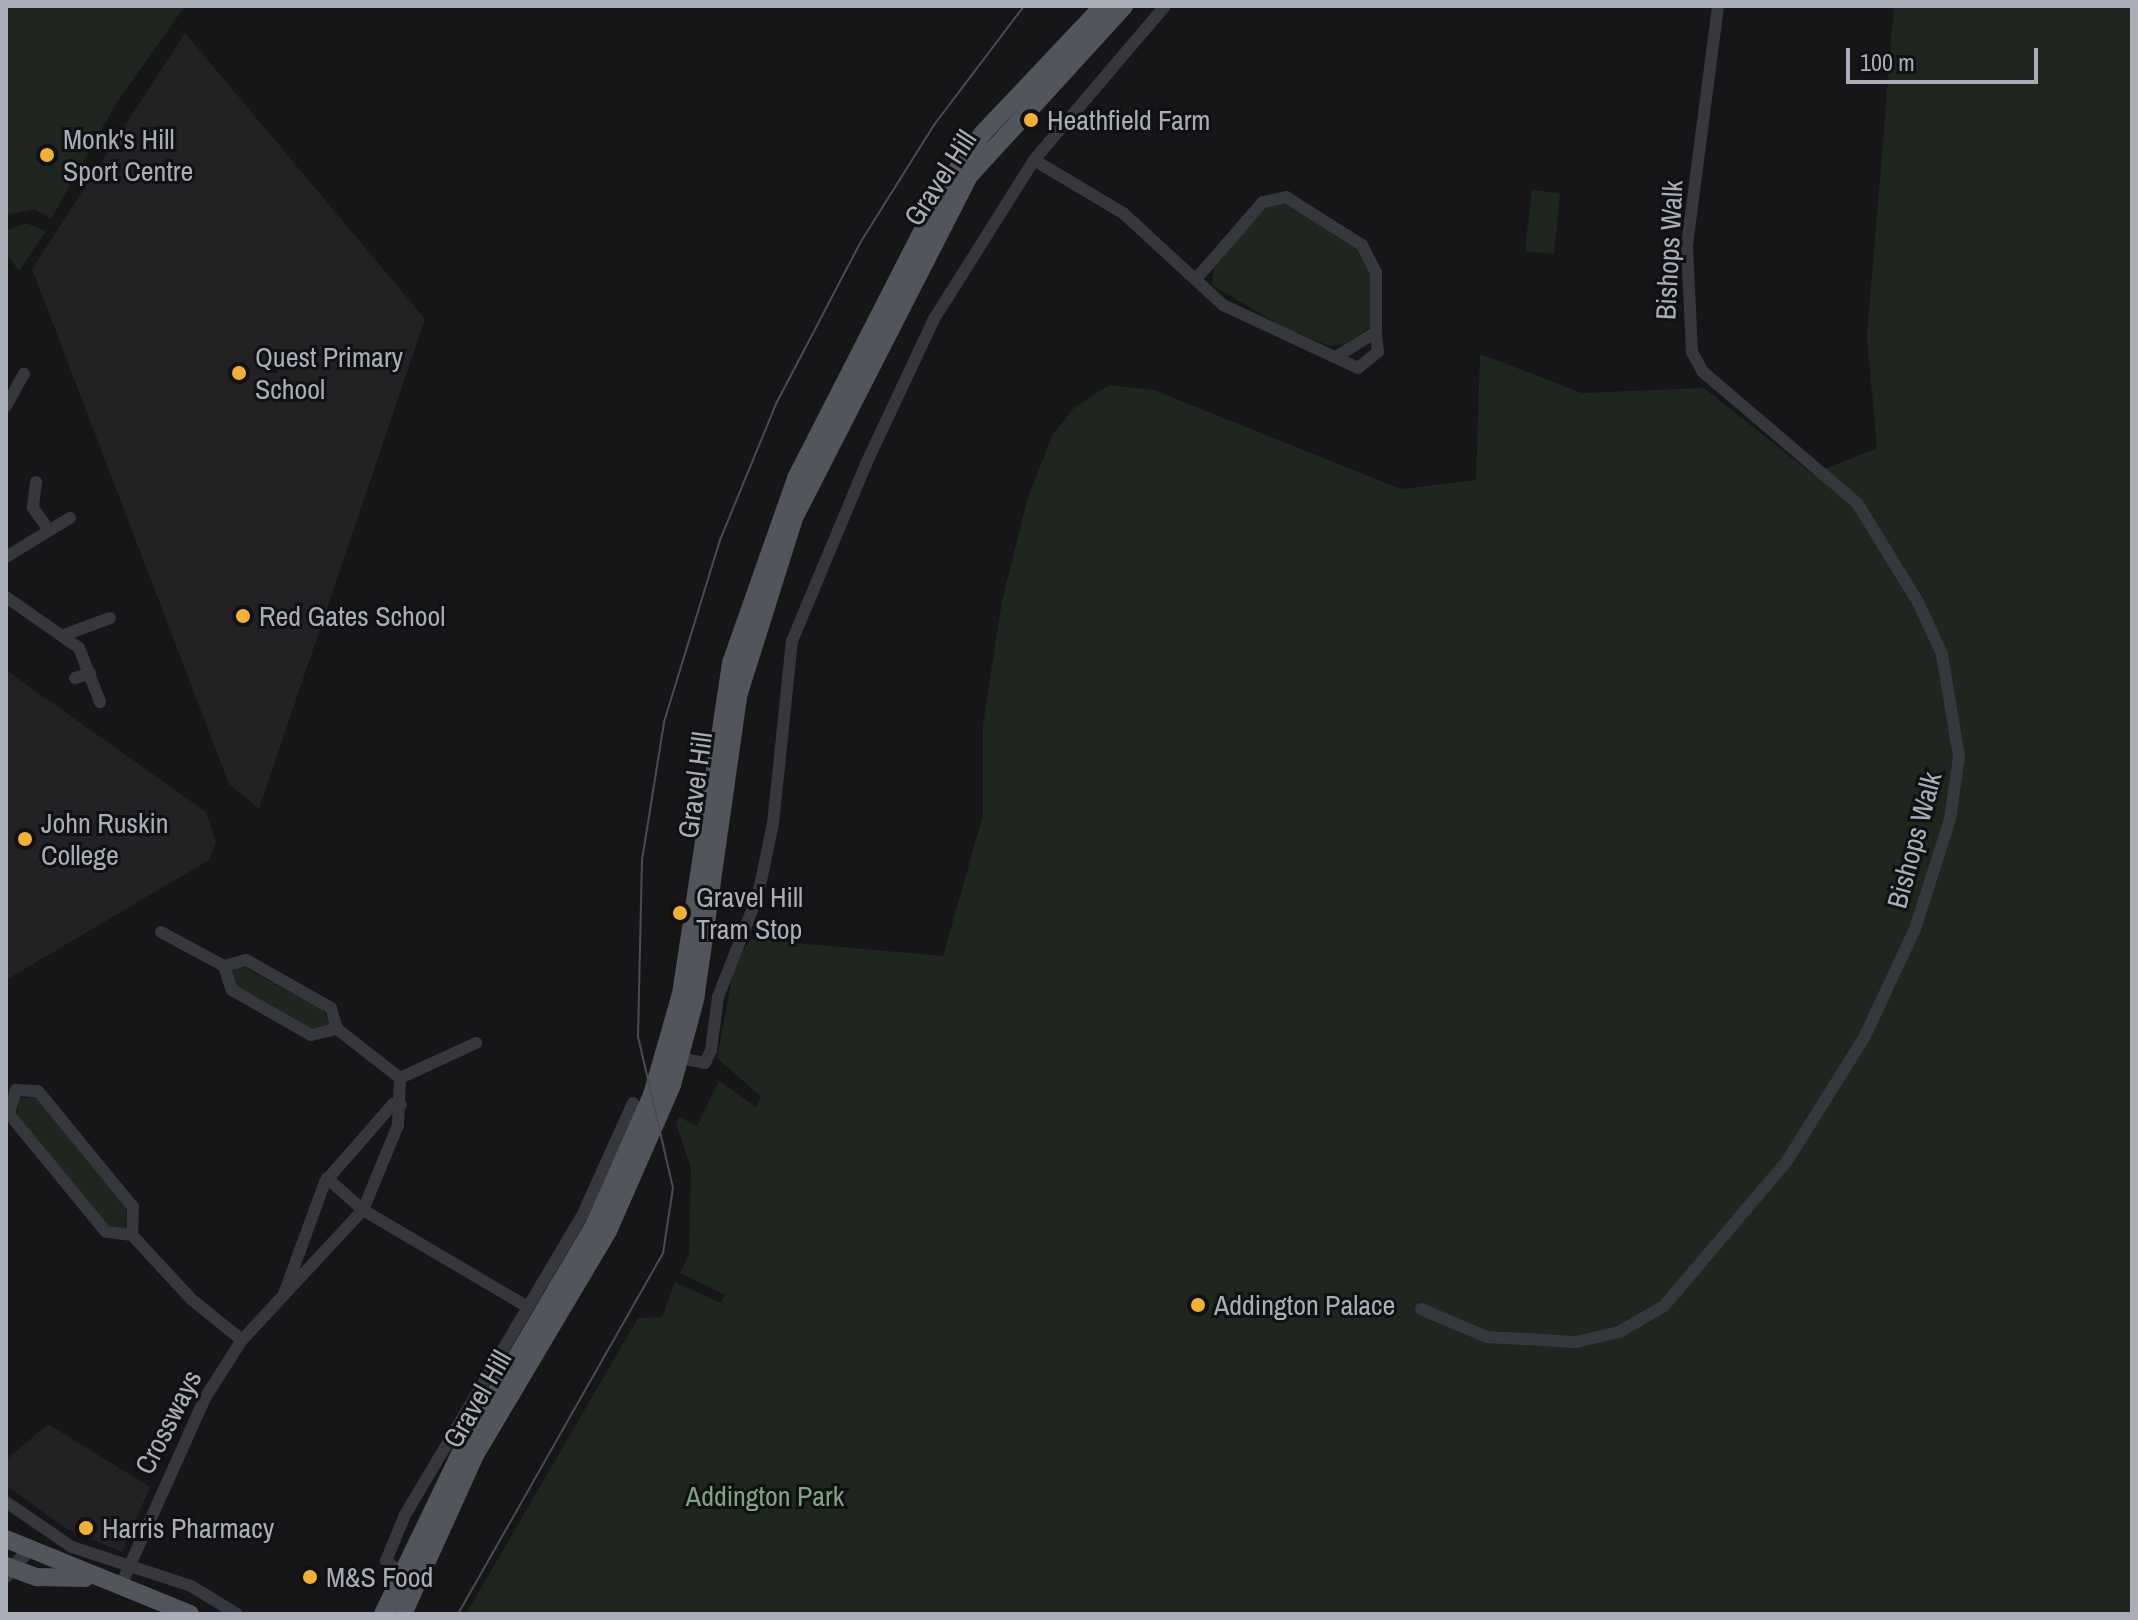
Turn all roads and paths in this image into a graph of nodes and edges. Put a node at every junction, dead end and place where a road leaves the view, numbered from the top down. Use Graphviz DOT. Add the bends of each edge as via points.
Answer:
graph roads {
  1 [pos="1103,6"];
  2 [pos="1124,6"];
  3 [pos="1165,6"];
  4 [pos="1718,6"];
  5 [pos="1034,160"];
  6 [pos="1196,279"];
  7 [pos="1376,332"];
  8 [pos="1336,357"];
  9 [pos="24,374"];
  10 [pos="6,406"];
  11 [pos="36,482"];
  12 [pos="70,518"];
  13 [pos="47,527"];
  14 [pos="6,557"];
  15 [pos="6,597"];
  16 [pos="110,618"];
  17 [pos="64,635"];
  18 [pos="90,673"];
  19 [pos="75,678"];
  20 [pos="100,702"];
  21 [pos="161,932"];
  22 [pos="224,966"];
  23 [pos="337,1029"];
  24 [pos="476,1043"];
  25 [pos="680,1058"];
  26 [pos="400,1078"];
  27 [pos="633,1103"];
  28 [pos="401,1105"];
  29 [pos="620,1155"];
  30 [pos="327,1178"];
  31 [pos="363,1210"];
  32 [pos="132,1235"];
  33 [pos="283,1297"];
  34 [pos="528,1307"];
  35 [pos="1421,1309"];
  36 [pos="242,1340"];
  37 [pos="6,1502"];
  38 [pos="13,1545"];
  39 [pos="397,1570"];
  40 [pos="8,1571"];
  41 [pos="124,1576"];
  42 [pos="100,1578"];
  43 [pos="190,1614"];
  44 [pos="237,1614"];
  45 [pos="383,1614"];
  46 [pos="403,1614"];
  1 -- 29 [label="main road, Gravel Hill" via="983,133 945,187 773,531 739,631 711,758 676,1017"];
  2 -- 25 [label="main road, Gravel Hill" via="969,176 790,529 757,622 730,736 701,968"];
  3 -- 5 [label="street"];
  4 -- 35 [label="street, Bishops Walk" via="1687,245 1692,352 1703,372 1857,503 1918,602 1942,654 1959,757 1950,819 1915,929 1865,1036 1787,1161 1664,1306 1619,1332 1576,1342 1487,1337"];
  5 -- 6 [label="street" via="1123,213"];
  5 -- 25 [label="street" via="934,319 792,641 758,895 729,957 711,1050 699,1064"];
  6 -- 7 [label="street" via="1263,202 1286,197 1371,257"];
  6 -- 8 [label="street" via="1223,305"];
  7 -- 8 [label="street"];
  7 -- 8 [label="street" via="1371,365 1358,368"];
  9 -- 10 [label="street"];
  11 -- 13 [label="street" via="33,508"];
  12 -- 13 [label="street"];
  13 -- 14 [label="street"];
  15 -- 17 [label="street"];
  16 -- 17 [label="street"];
  17 -- 18 [label="street"];
  18 -- 19 [label="street"];
  18 -- 20 [label="street"];
  21 -- 22 [label="street"];
  22 -- 23 [label="street" via="232,990 285,1020 316,1036"];
  22 -- 23 [label="street" via="246,960 307,994 337,1014"];
  23 -- 26 [label="street"];
  24 -- 26 [label="street"];
  25 -- 46 [label="main road, Gravel Hill" via="608,1231 475,1455"];
  26 -- 28 [label="street, Crossways"];
  27 -- 29 [label="street, Gravel Hill"];
  28 -- 30 [label="street, Crossways" via="393,1104"];
  28 -- 31 [label="street, Crossways" via="395,1137"];
  29 -- 34 [label="street, Gravel Hill"];
  29 -- 39 [label="main road, Gravel Hill"];
  30 -- 31 [label="street"];
  30 -- 33 [label="street, Crossways"];
  31 -- 33 [label="street, Crossways"];
  31 -- 34 [label="street"];
  32 -- 32 [label="street" via="106,1232 9,1114 16,1090 38,1091 133,1207"];
  32 -- 36 [label="street"];
  33 -- 36 [label="street, Crossways"];
  34 -- 39 [label="street, Gravel Hill" via="405,1515 387,1554"];
  36 -- 41 [label="street, Crossways" via="205,1398"];
  37 -- 41 [label="street"];
  38 -- 40 [label="street"];
  38 -- 42 [label="main road"];
  39 -- 45 [label="main road, Gravel Hill"];
  40 -- 42 [label="main road"];
  41 -- 42 [label="main road"];
  41 -- 43 [label="main road"];
  41 -- 44 [label="street" via="208,1593"];
}
